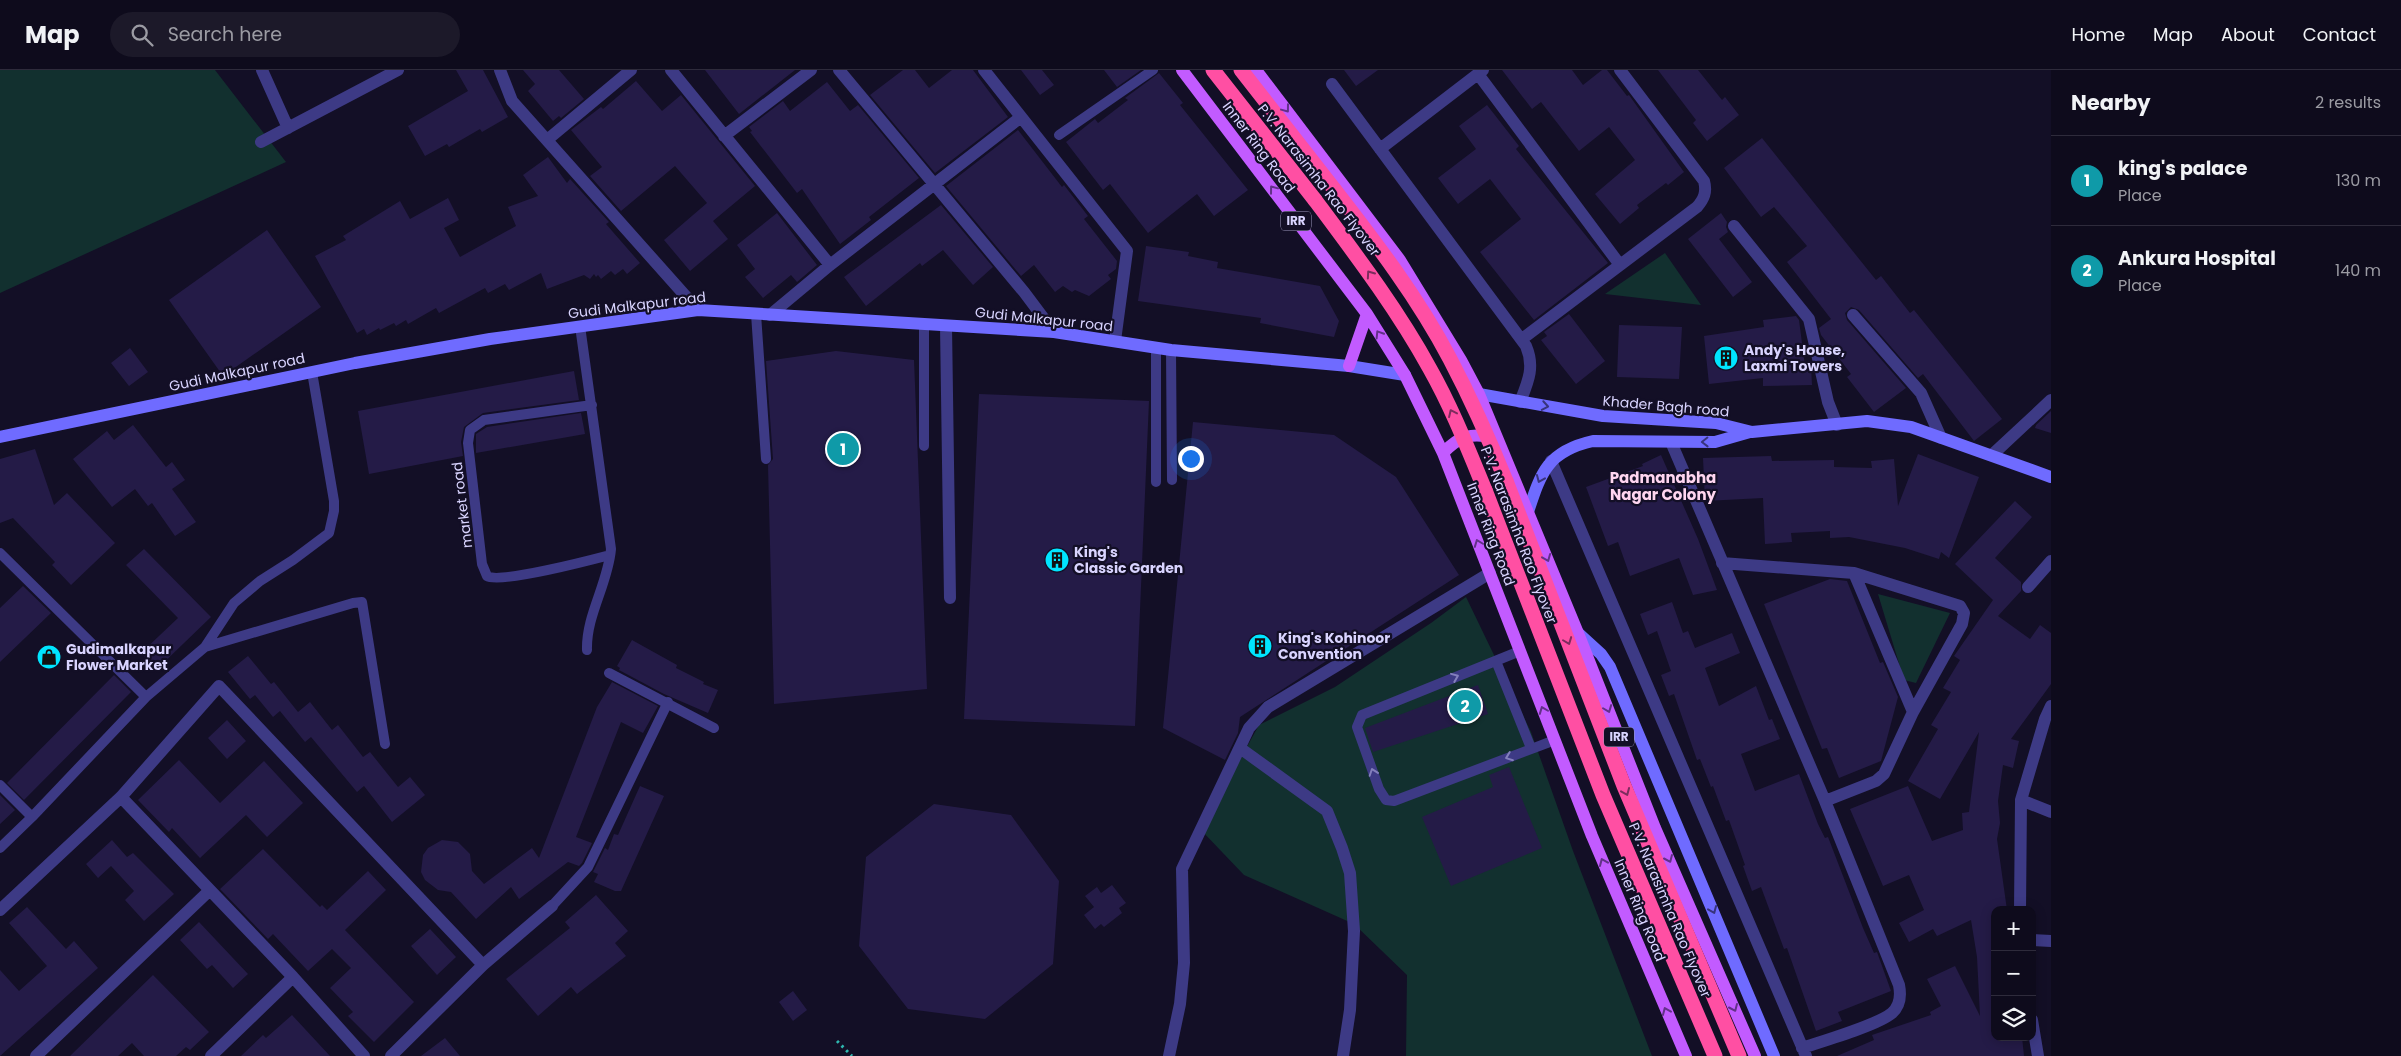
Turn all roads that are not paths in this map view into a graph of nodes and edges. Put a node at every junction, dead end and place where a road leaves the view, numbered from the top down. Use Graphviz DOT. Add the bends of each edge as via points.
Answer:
graph roads {
  1 [pos="262,70"];
  2 [pos="398,70"];
  3 [pos="500,70"];
  4 [pos="631,70"];
  5 [pos="671,70"];
  6 [pos="811,70"];
  7 [pos="839,70"];
  8 [pos="984,70"];
  9 [pos="1153,70"];
  10 [pos="1182,70"];
  11 [pos="1213,70"];
  12 [pos="1241,70"];
  13 [pos="1256,70"];
  14 [pos="1620,70"];
  15 [pos="1481,72"];
  16 [pos="377,75"];
  17 [pos="1332,84"];
  18 [pos="1021,117"];
  19 [pos="288,128"];
  20 [pos="1059,134"];
  21 [pos="724,136"];
  22 [pos="547,140"];
  23 [pos="261,142"];
  24 [pos="1380,149"];
  25 [pos="933,185"];
  26 [pos="1734,226"];
  27 [pos="830,265"];
  28 [pos="1620,265"];
  29 [pos="698,310"];
  30 [pos="756,314"];
  31 [pos="1367,314"];
  32 [pos="770,315"];
  33 [pos="1853,315"];
  34 [pos="924,324"];
  35 [pos="580,326"];
  36 [pos="946,326"];
  37 [pos="1054,332"];
  38 [pos="1522,339"];
  39 [pos="1115,341"];
  40 [pos="1156,348"];
  41 [pos="1171,350"];
  42 [pos="1349,366"];
  43 [pos="312,372"];
  44 [pos="1405,375"];
  45 [pos="1479,394"];
  46 [pos="2051,400"];
  47 [pos="1520,402"];
  48 [pos="592,405"];
  49 [pos="1837,425"];
  50 [pos="1752,432"];
  51 [pos="0,437"];
  52 [pos="1941,438"];
  53 [pos="1499,439"];
  54 [pos="1671,442"];
  55 [pos="924,446"];
  56 [pos="1443,452"];
  57 [pos="1992,455"];
  58 [pos="766,459"];
  59 [pos="1551,461"];
  60 [pos="2051,477"];
  61 [pos="1172,480"];
  62 [pos="1156,482"];
  63 [pos="1528,512"];
  64 [pos="0,553"];
  65 [pos="610,556"];
  66 [pos="2051,561"];
  67 [pos="1722,563"];
  68 [pos="1490,573"];
  69 [pos="1854,573"];
  70 [pos="2028,587"];
  71 [pos="950,598"];
  72 [pos="1578,633"];
  73 [pos="204,647"];
  74 [pos="587,650"];
  75 [pos="1520,651"];
  76 [pos="1496,660"];
  77 [pos="609,673"];
  78 [pos="146,697"];
  79 [pos="668,702"];
  80 [pos="2051,706"];
  81 [pos="1913,712"];
  82 [pos="714,728"];
  83 [pos="1555,740"];
  84 [pos="385,744"];
  85 [pos="1240,748"];
  86 [pos="1531,748"];
  87 [pos="0,785"];
  88 [pos="120,797"];
  89 [pos="2021,800"];
  90 [pos="1825,801"];
  91 [pos="2051,812"];
  92 [pos="32,818"];
  93 [pos="0,848"];
  94 [pos="209,890"];
  95 [pos="552,906"];
  96 [pos="2020,906"];
  97 [pos="0,910"];
  98 [pos="2036,940"];
  99 [pos="2051,941"];
  100 [pos="483,965"];
  101 [pos="294,977"];
  102 [pos="2036,1041"];
  103 [pos="1804,1052"];
  104 [pos="36,1056"];
  105 [pos="212,1056"];
  106 [pos="364,1056"];
  107 [pos="391,1056"];
  108 [pos="1169,1056"];
  109 [pos="1343,1056"];
  110 [pos="1686,1056"];
  111 [pos="1715,1056"];
  112 [pos="1739,1056"];
  113 [pos="1755,1056"];
  114 [pos="1774,1056"];
  115 [pos="2038,1056"];
  1 -- 19 [label="street"];
  2 -- 16 [label="street"];
  3 -- 22 [label="street" via="512,101"];
  4 -- 22 [label="street"];
  5 -- 21 [label="street"];
  6 -- 21 [label="street"];
  7 -- 25 [label="street"];
  8 -- 18 [label="street"];
  9 -- 20 [label="lane"];
  31 -- 10 [label="main road, Inner Ring Road / IRR, one-way"];
  111 -- 11 [label="highway, P.V. Narasimha Rao Flyover, one-way, bridge" via="1603,795 1468,449 1431,370 1365,266"];
  12 -- 112 [label="highway, P.V. Narasimha Rao Flyover, one-way, bridge" via="1379,247 1426,318 1473,403 1624,786"];
  13 -- 45 [label="main road, IRR, one-way" via="1400,260"];
  14 -- 28 [label="street" via="1704,181 1706,193 1697,207"];
  15 -- 24 [label="street"];
  15 -- 28 [label="street"];
  16 -- 19 [label="street"];
  17 -- 24 [label="street"];
  18 -- 25 [label="street"];
  18 -- 39 [label="street" via="1127,251"];
  19 -- 23 [label="street"];
  21 -- 27 [label="street"];
  22 -- 29 [label="street"];
  24 -- 38 [label="street"];
  25 -- 27 [label="street"];
  25 -- 37 [label="street"];
  26 -- 49 [label="street" via="1809,319 1828,402"];
  27 -- 32 [label="street"];
  28 -- 38 [label="street"];
  29 -- 30 [label="street, Gudi Malkapur road"];
  29 -- 35 [label="street, Gudi Malkapur road"];
  30 -- 32 [label="street, Gudi Malkapur road"];
  30 -- 58 [label="lane"];
  31 -- 42 [label="main road"];
  44 -- 31 [label="main road, Inner Ring Road / IRR, one-way"];
  32 -- 34 [label="street, Gudi Malkapur road"];
  33 -- 52 [label="street" via="1921,393"];
  34 -- 36 [label="street, Gudi Malkapur road"];
  34 -- 55 [label="lane"];
  35 -- 43 [label="street, Gudi Malkapur road"];
  35 -- 48 [label="lane"];
  36 -- 37 [label="street, Gudi Malkapur road"];
  36 -- 71 [label="street"];
  37 -- 39 [label="street, Gudi Malkapur road"];
  38 -- 47 [label="street" via="1532,364"];
  39 -- 40 [label="street, Gudi Malkapur road"];
  40 -- 41 [label="street, Gudi Malkapur road"];
  40 -- 62 [label="lane"];
  41 -- 42 [label="street, Gudi Malkapur road"];
  41 -- 61 [label="lane"];
  42 -- 44 [label="street, Gudi Malkapur road"];
  43 -- 51 [label="street, Gudi Malkapur road"];
  43 -- 73 [label="lane" via="334,500 329,533 234,603"];
  44 -- 56 [label="main road, Inner Ring Road / IRR"];
  45 -- 47 [label="street, Khader Bagh road"];
  45 -- 53 [label="main road, IRR"];
  46 -- 57 [label="street"];
  47 -- 50 [label="street, Khader Bagh road, one-way" via="1603,416 1716,423"];
  48 -- 65 [label="lane"];
  48 -- 65 [label="lane, market road" via="484,420 470,430 468,443 482,564 487,576 496,578"];
  49 -- 50 [label="street, Khader Bagh road"];
  49 -- 52 [label="street, Khader Bagh road" via="1866,421 1911,427"];
  50 -- 54 [label="street, one-way" via="1715,442"];
  52 -- 57 [label="street, Khader Bagh road"];
  53 -- 56 [label="main road" via="1478,434 1454,441"];
  53 -- 63 [label="main road, IRR"];
  54 -- 59 [label="street" via="1593,442 1582,444"];
  54 -- 67 [label="street"];
  68 -- 56 [label="main road, Inner Ring Road / IRR, one-way"];
  57 -- 60 [label="street, Khader Bagh road"];
  59 -- 63 [label="street, one-way" via="1544,469"];
  59 -- 103 [label="street"];
  63 -- 72 [label="main road, IRR, one-way"];
  64 -- 78 [label="lane"];
  65 -- 74 [label="lane" via="609,569 592,614"];
  66 -- 70 [label="street"];
  67 -- 69 [label="street"];
  67 -- 90 [label="street"];
  68 -- 75 [label="main road, Inner Ring Road / IRR"];
  68 -- 85 [label="street" via="1268,707 1249,728"];
  69 -- 81 [label="street"];
  69 -- 81 [label="street" via="1960,606 1964,613 1962,624"];
  72 -- 113 [label="main road, IRR, one-way" via="1655,828"];
  72 -- 114 [label="street, one-way" via="1610,667"];
  73 -- 78 [label="lane"];
  73 -- 84 [label="lane" via="362,602"];
  75 -- 76 [label="lane"];
  83 -- 75 [label="main road, Inner Ring Road / IRR, one-way"];
  76 -- 86 [label="lane"];
  86 -- 76 [label="lane, one-way" via="1394,801 1386,800 1379,789 1357,727 1362,715"];
  77 -- 79 [label="lane"];
  78 -- 92 [label="lane"];
  79 -- 82 [label="lane"];
  79 -- 95 [label="lane" via="588,867"];
  80 -- 89 [label="street"];
  81 -- 90 [label="street" via="1884,774 1876,781"];
  83 -- 86 [label="lane"];
  110 -- 83 [label="main road, Inner Ring Road / IRR, one-way" via="1592,836"];
  85 -- 108 [label="street" via="1182,869 1184,963 1180,1004"];
  85 -- 109 [label="street" via="1327,811 1342,848 1350,873 1354,931 1350,1010"];
  87 -- 92 [label="lane"];
  88 -- 94 [label="street"];
  88 -- 97 [label="street"];
  88 -- 100 [label="street" via="219,686"];
  89 -- 91 [label="street"];
  89 -- 96 [label="street"];
  90 -- 103 [label="street" via="1901,994 1892,1013"];
  92 -- 93 [label="lane"];
  94 -- 101 [label="street"];
  94 -- 104 [label="street"];
  95 -- 100 [label="street"];
  98 -- 99 [label="street"];
  100 -- 107 [label="street"];
  101 -- 105 [label="street"];
  101 -- 106 [label="street"];
  102 -- 115 [label="street"];
}
